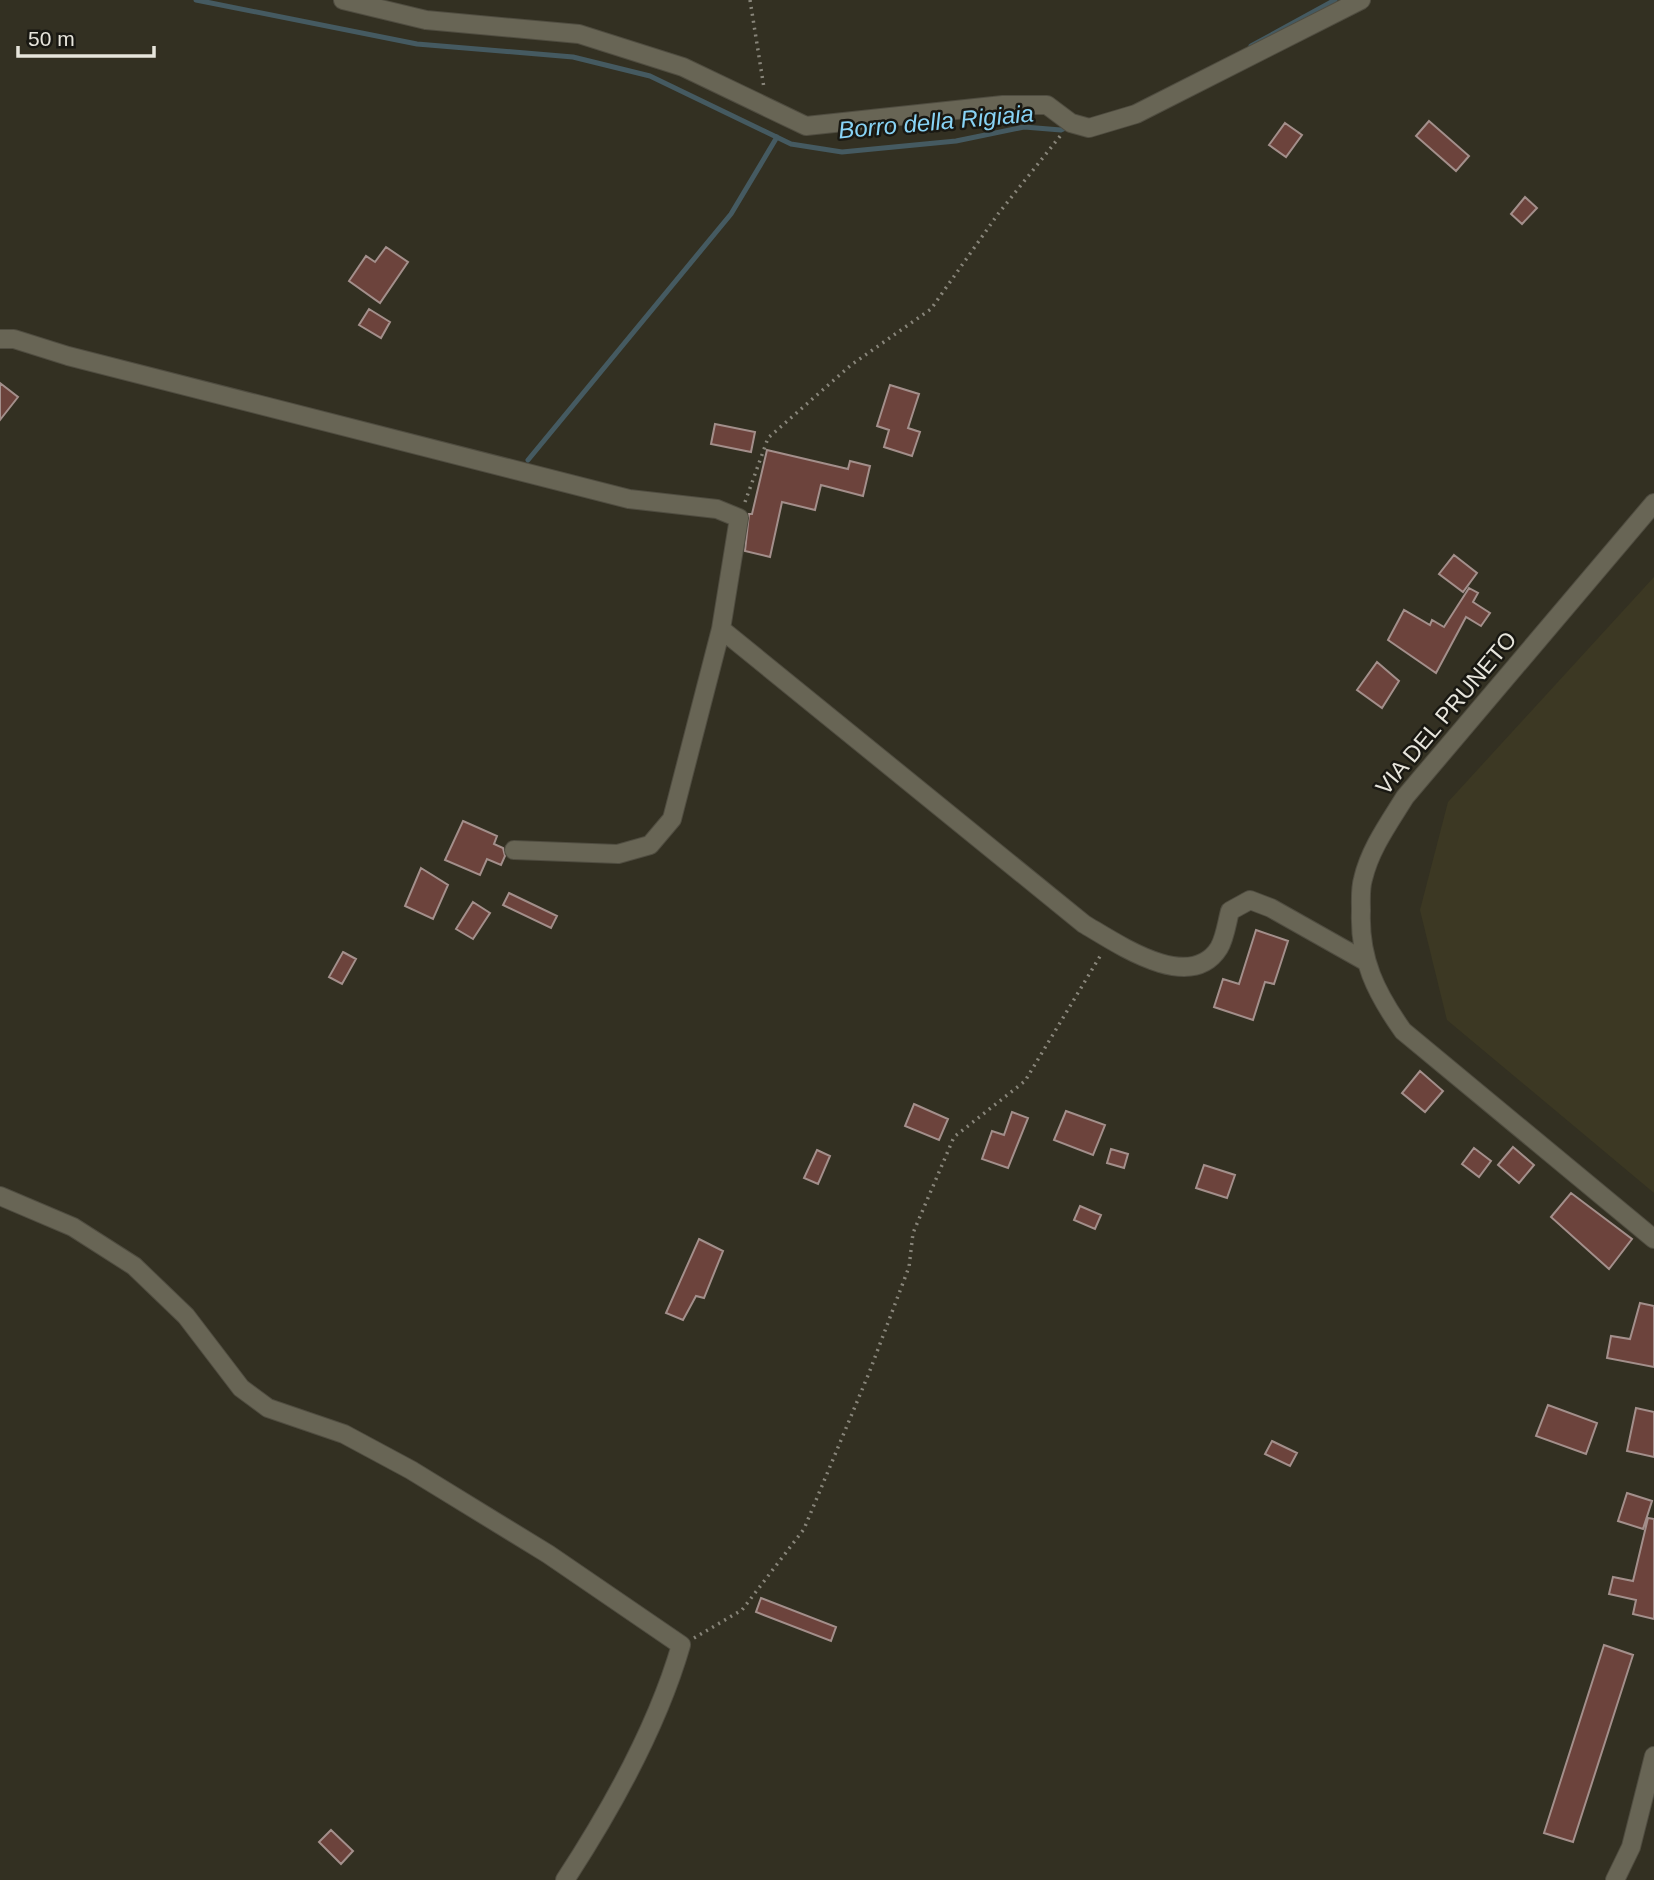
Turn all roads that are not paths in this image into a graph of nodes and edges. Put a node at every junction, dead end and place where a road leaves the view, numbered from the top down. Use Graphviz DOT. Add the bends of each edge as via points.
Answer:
graph roads {
  1 [pos="344,0"];
  2 [pos="1361,0"];
  3 [pos="0,338"];
  4 [pos="1654,503"];
  5 [pos="721,629"];
  6 [pos="514,850"];
  7 [pos="1364,961"];
  8 [pos="0,1196"];
  9 [pos="1654,1239"];
  10 [pos="1654,1756"];
  11 [pos="565,1880"];
  12 [pos="1615,1880"];
  1 -- 2 [label="street" via="426,20 579,34 683,67 806,126 1003,105 1047,105 1071,123 1089,128 1136,114"];
  3 -- 5 [label="street" via="629,499 717,509 739,518"];
  4 -- 7 [label="street, VIA DEL PRUNETO" via="1405,797 1375,845 1362,881"];
  5 -- 6 [label="street" via="672,819 650,845 618,854"];
  5 -- 7 [label="street" via="1084,924 1110,939 1180,969 1203,966 1220,947 1230,911 1250,900"];
  7 -- 9 [label="street, VIA DEL PRUNETO" via="1379,998 1403,1031"];
  8 -- 11 [label="street" via="73,1227 134,1266 186,1316 241,1388 268,1408 344,1434 411,1469 548,1553 681,1645 669,1684 603,1822"];
  10 -- 12 [label="street" via="1631,1847"];
}
